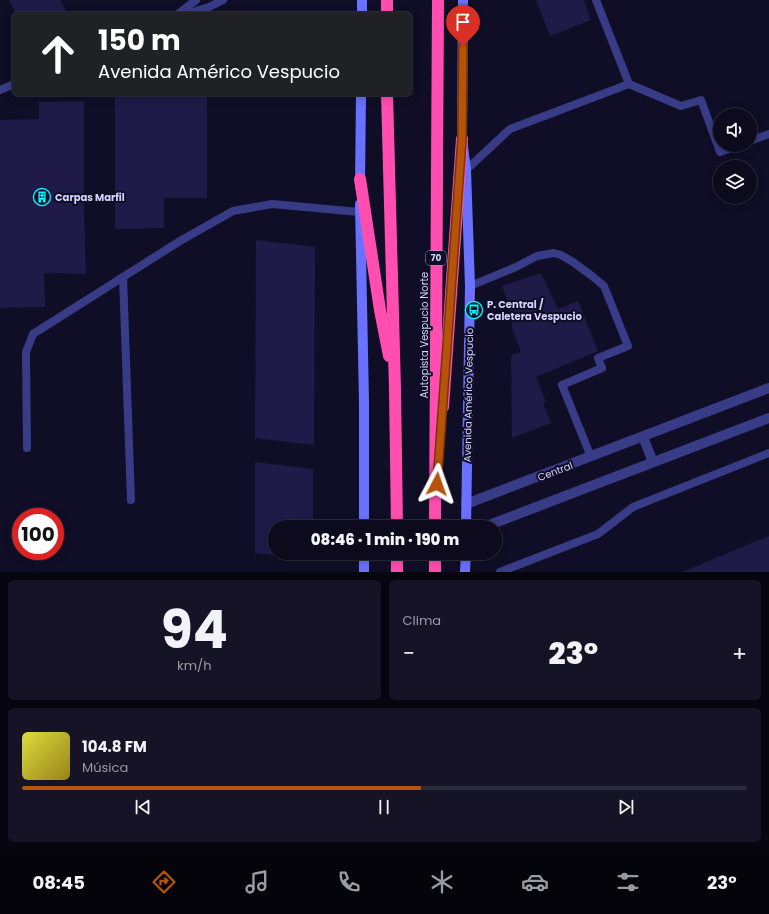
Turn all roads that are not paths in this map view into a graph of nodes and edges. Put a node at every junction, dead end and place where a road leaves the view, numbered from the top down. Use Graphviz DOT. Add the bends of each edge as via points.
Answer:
graph roads {
  1 [pos="196,0"];
  2 [pos="223,0"];
  3 [pos="362,0"];
  4 [pos="387,0"];
  5 [pos="438,0"];
  6 [pos="463,0"];
  7 [pos="596,0"];
  8 [pos="181,12"];
  9 [pos="192,12"];
  10 [pos="362,12"];
  11 [pos="386,12"];
  12 [pos="629,84"];
  13 [pos="12,85"];
  14 [pos="0,90"];
  15 [pos="361,96"];
  16 [pos="387,96"];
  17 [pos="713,133"];
  18 [pos="769,134"];
  19 [pos="757,138"];
  20 [pos="462,139"];
  21 [pos="466,170"];
  22 [pos="360,179"];
  23 [pos="360,212"];
  24 [pos="122,277"];
  25 [pos="470,286"];
  26 [pos="769,388"];
  27 [pos="395,389"];
  28 [pos="769,418"];
  29 [pos="643,437"];
  30 [pos="27,448"];
  31 [pos="769,453"];
  32 [pos="591,457"];
  33 [pos="653,462"];
  34 [pos="131,500"];
  35 [pos="466,504"];
  36 [pos="364,520"];
  37 [pos="397,520"];
  38 [pos="435,520"];
  39 [pos="435,520"];
  40 [pos="466,520"];
  41 [pos="502,520"];
  42 [pos="364,560"];
  43 [pos="397,560"];
  44 [pos="435,560"];
  45 [pos="466,560"];
  46 [pos="364,572"];
  47 [pos="397,572"];
  48 [pos="435,572"];
  49 [pos="465,572"];
  50 [pos="500,572"];
  1 -- 8 [label="lane"];
  2 -- 9 [label="lane"];
  3 -- 10 [label="main road"];
  4 -- 11 [label="highway"];
  5 -- 38 [label="highway, Autopista Vespucio Norte / 70"];
  6 -- 20 [label="main road, Avenida Américo Vespucio"];
  7 -- 12 [label="lane"];
  12 -- 17 [label="lane" via="680,106 701,100"];
  12 -- 21 [label="lane" via="510,129"];
  13 -- 14 [label="lane"];
  15 -- 22 [label="main road"];
  16 -- 27 [label="highway"];
  18 -- 19 [label="lane"];
  20 -- 21 [label="main road, Avenida Américo Vespucio"];
  20 -- 39 [label="highway"];
  21 -- 25 [label="main road, Avenida Américo Vespucio"];
  22 -- 23 [label="main road"];
  22 -- 27 [label="highway"];
  23 -- 24 [label="lane" via="272,204 233,211"];
  23 -- 36 [label="main road"];
  24 -- 30 [label="lane" via="33,334 26,352"];
  24 -- 34 [label="lane"];
  25 -- 32 [label="lane" via="537,256 554,253 573,262 604,286 628,346 598,358 602,368 562,385"];
  25 -- 35 [label="main road, Avenida Américo Vespucio"];
  26 -- 29 [label="street, Central"];
  27 -- 37 [label="highway"];
  28 -- 33 [label="street"];
  29 -- 32 [label="street, Central"];
  29 -- 33 [label="street"];
  31 -- 50 [label="lane" via="633,507 598,534"];
  32 -- 35 [label="street, Central"];
  33 -- 41 [label="street"];
  35 -- 40 [label="main road, Avenida Américo Vespucio"];
  42 -- 46 [label="main road"];
  43 -- 47 [label="highway"];
  44 -- 48 [label="highway"];
  45 -- 49 [label="main road"];
}
